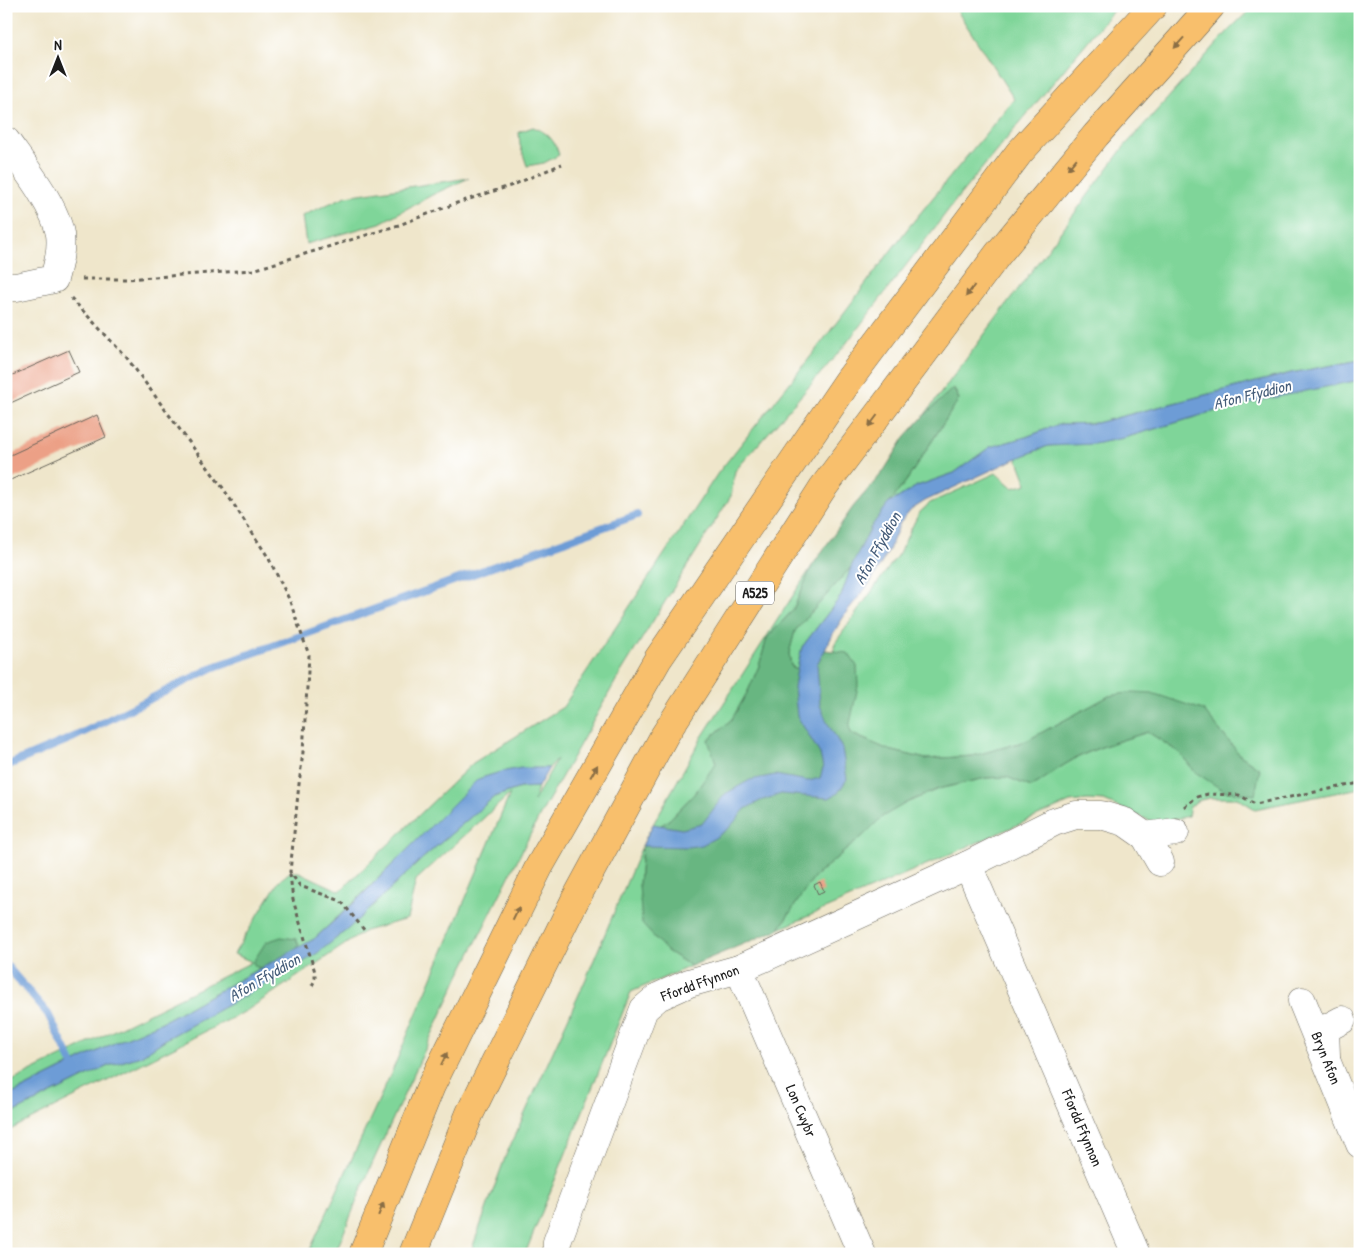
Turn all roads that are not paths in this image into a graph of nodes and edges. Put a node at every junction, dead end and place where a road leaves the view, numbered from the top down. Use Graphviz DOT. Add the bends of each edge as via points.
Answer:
graph roads {
  1 [pos="1154,6"];
  2 [pos="1212,6"];
  3 [pos="6,141"];
  4 [pos="6,287"];
  5 [pos="1175,832"];
  6 [pos="1145,836"];
  7 [pos="1160,862"];
  8 [pos="968,865"];
  9 [pos="739,969"];
  10 [pos="1302,1001"];
  11 [pos="1342,1020"];
  12 [pos="1326,1060"];
  13 [pos="1360,1144"];
  14 [pos="362,1254"];
  15 [pos="414,1254"];
  16 [pos="557,1254"];
  17 [pos="862,1254"];
  18 [pos="1136,1254"];
  14 -- 1 [label="main road, A525, one-way" via="431,1086 539,867 658,659 848,382 1013,161"];
  2 -- 15 [label="main road, A525, one-way" via="1096,136 998,254 822,489 669,728 574,902 474,1105"];
  3 -- 4 [label="street" via="48,203 60,233 60,259 54,279"];
  5 -- 6 [label="street"];
  6 -- 7 [label="street, Ffordd Ffynnon"];
  6 -- 8 [label="street, Ffordd Ffynnon" via="1125,822 1101,815 1076,815 1054,822"];
  8 -- 9 [label="street, Ffordd Ffynnon"];
  8 -- 18 [label="street, Ffordd Ffynnon"];
  9 -- 16 [label="street, Ffordd Ffynnon" via="658,997 644,1009 557,1242"];
  9 -- 17 [label="street, Lon Cwybr"];
  10 -- 12 [label="street, Bryn Afon"];
  11 -- 12 [label="street" via="1324,1029"];
  12 -- 13 [label="street, Bryn Afon"];
}
